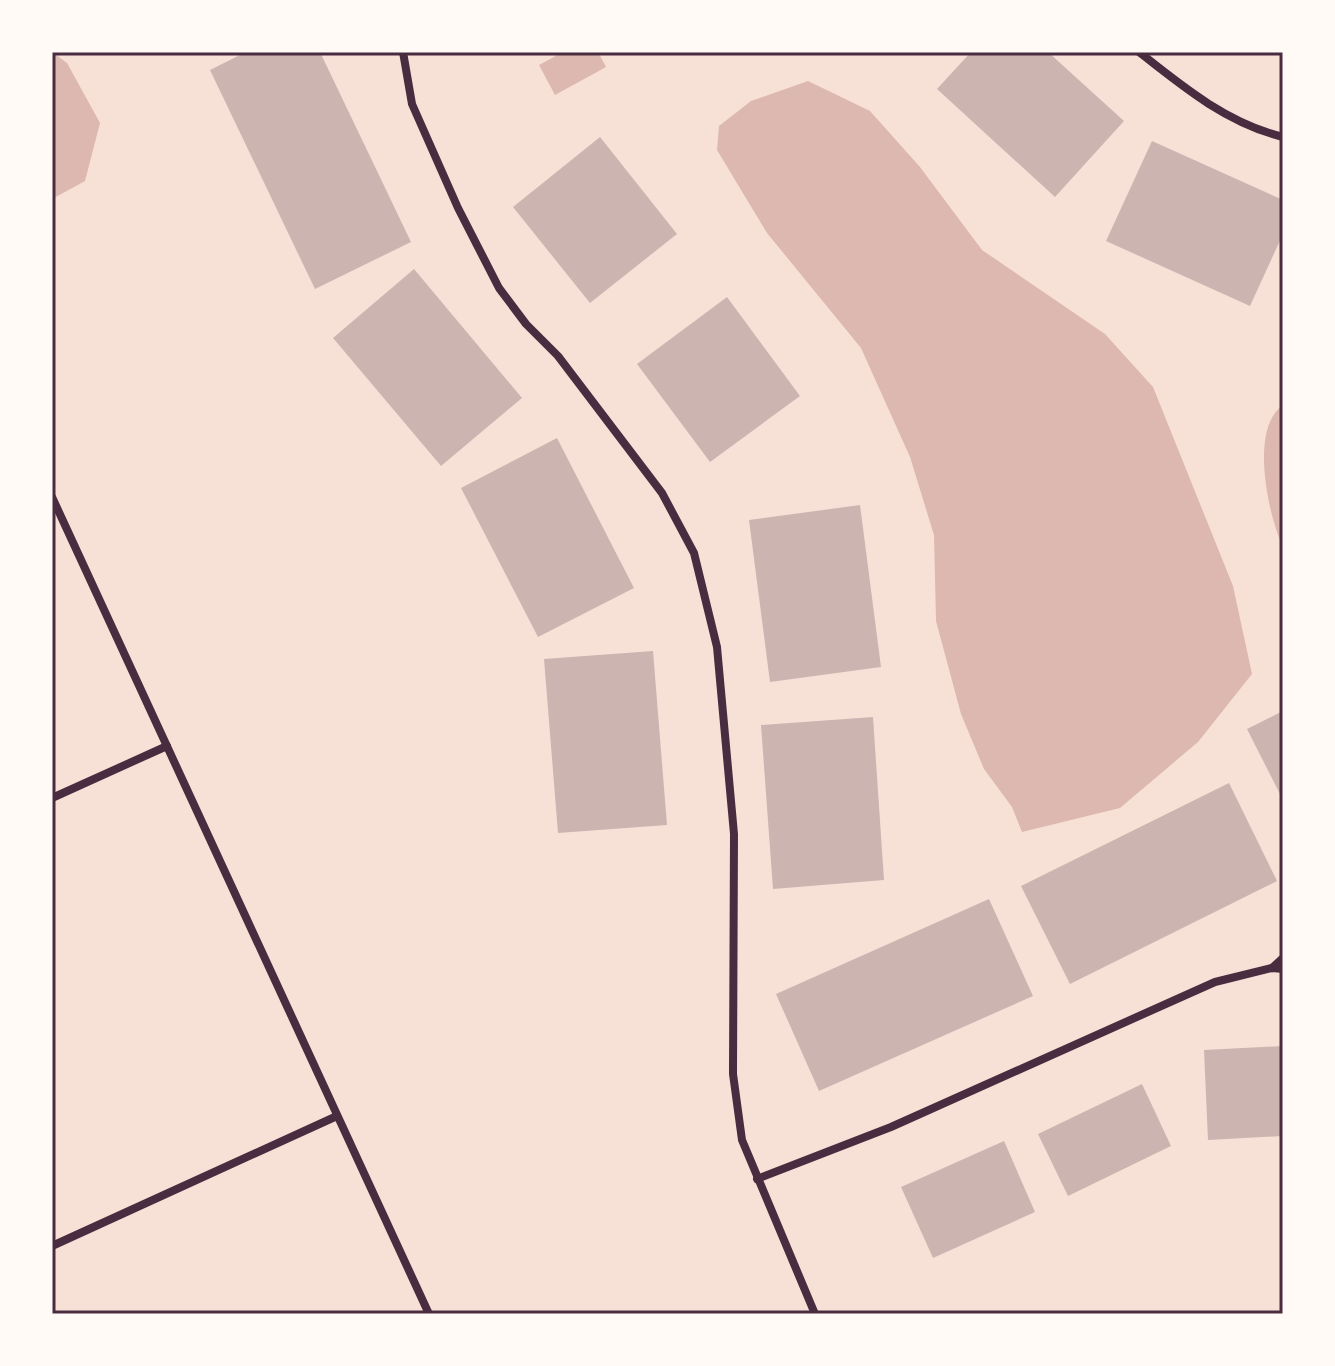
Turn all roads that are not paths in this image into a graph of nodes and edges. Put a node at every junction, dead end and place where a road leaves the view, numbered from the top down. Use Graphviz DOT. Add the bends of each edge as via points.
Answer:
graph roads {
  1 [pos="403,52"];
  2 [pos="1139,52"];
  3 [pos="1283,137"];
  4 [pos="52,497"];
  5 [pos="167,746"];
  6 [pos="52,798"];
  7 [pos="1283,958"];
  8 [pos="1272,968"];
  9 [pos="1283,969"];
  10 [pos="337,1116"];
  11 [pos="757,1179"];
  12 [pos="52,1246"];
  13 [pos="429,1314"];
  14 [pos="815,1314"];
  1 -- 11 [label="street" via="412,104 499,288 662,493 694,553 717,647 734,834 733,1074 742,1140"];
  2 -- 3 [label="street" via="1227,115"];
  4 -- 5 [label="street"];
  5 -- 6 [label="street"];
  5 -- 10 [label="street"];
  7 -- 8 [label="street"];
  8 -- 9 [label="street"];
  8 -- 11 [label="street" via="1215,982 891,1127"];
  10 -- 12 [label="street"];
  10 -- 13 [label="street"];
  11 -- 14 [label="street"];
}
